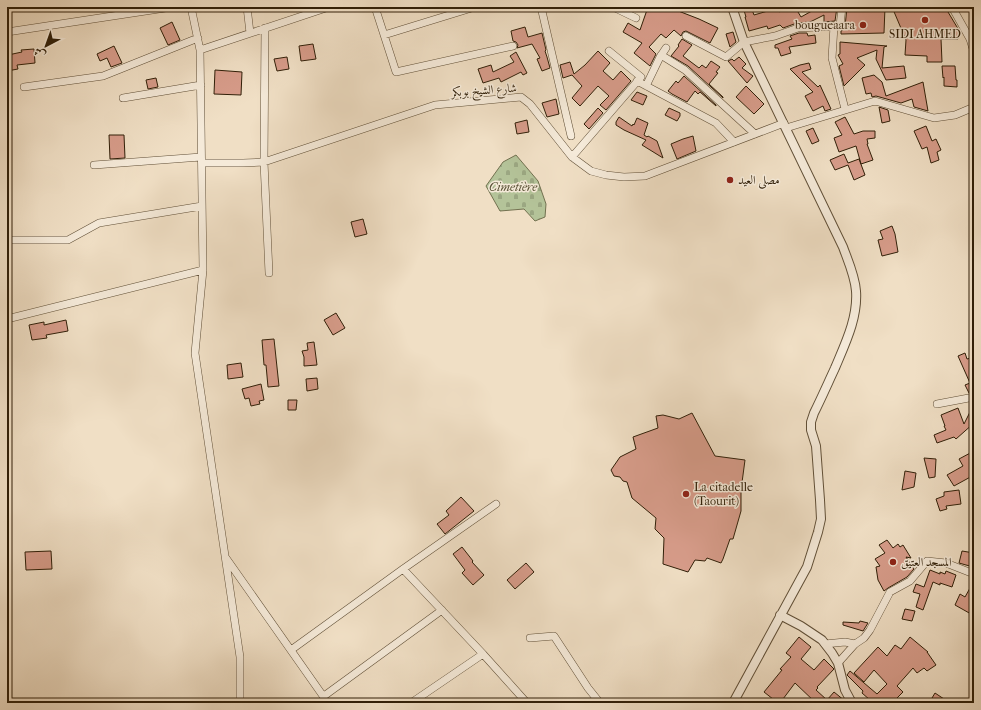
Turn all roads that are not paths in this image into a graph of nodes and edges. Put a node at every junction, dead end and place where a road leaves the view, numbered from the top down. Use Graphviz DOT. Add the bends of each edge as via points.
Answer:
graph roads {
  1 [pos="172,7"];
  2 [pos="191,7"];
  3 [pos="246,7"];
  4 [pos="329,7"];
  5 [pos="375,7"];
  6 [pos="475,7"];
  7 [pos="541,7"];
  8 [pos="613,7"];
  9 [pos="732,7"];
  10 [pos="842,7"];
  11 [pos="952,7"];
  12 [pos="162,8"];
  13 [pos="636,18"];
  14 [pos="834,26"];
  15 [pos="265,28"];
  16 [pos="7,32"];
  17 [pos="250,33"];
  18 [pos="384,35"];
  19 [pos="686,36"];
  20 [pos="198,38"];
  21 [pos="744,42"];
  22 [pos="513,46"];
  23 [pos="666,48"];
  24 [pos="200,50"];
  25 [pos="609,52"];
  26 [pos="974,52"];
  27 [pos="661,55"];
  28 [pos="637,81"];
  29 [pos="200,84"];
  30 [pos="646,86"];
  31 [pos="24,87"];
  32 [pos="123,98"];
  33 [pos="974,107"];
  34 [pos="845,109"];
  35 [pos="785,126"];
  36 [pos="755,134"];
  37 [pos="571,136"];
  38 [pos="734,142"];
  39 [pos="572,157"];
  40 [pos="201,160"];
  41 [pos="264,162"];
  42 [pos="94,165"];
  43 [pos="202,206"];
  44 [pos="9,240"];
  45 [pos="203,270"];
  46 [pos="269,273"];
  47 [pos="7,319"];
  48 [pos="974,398"];
  49 [pos="937,404"];
  50 [pos="496,504"];
  51 [pos="225,556"];
  52 [pos="403,569"];
  53 [pos="974,574"];
  54 [pos="442,610"];
  55 [pos="780,615"];
  56 [pos="530,638"];
  57 [pos="825,644"];
  58 [pos="856,644"];
  59 [pos="291,650"];
  60 [pos="483,654"];
  61 [pos="838,663"];
  62 [pos="324,696"];
  63 [pos="523,701"];
  64 [pos="240,703"];
  65 [pos="328,703"];
  66 [pos="411,703"];
  67 [pos="600,703"];
  68 [pos="733,703"];
  69 [pos="852,703"];
  1 -- 12 [label="street"];
  2 -- 20 [label="street"];
  3 -- 17 [label="street"];
  4 -- 15 [label="street"];
  5 -- 18 [label="street"];
  6 -- 18 [label="street"];
  7 -- 37 [label="street"];
  8 -- 13 [label="street"];
  9 -- 21 [label="street"];
  10 -- 14 [label="street" via="840,26"];
  11 -- 26 [label="street" via="970,39"];
  12 -- 16 [label="street"];
  14 -- 21 [label="street" via="798,28"];
  14 -- 34 [label="street" via="832,58"];
  15 -- 17 [label="street"];
  15 -- 41 [label="street"];
  17 -- 24 [label="street"];
  18 -- 22 [label="street" via="396,72"];
  19 -- 21 [label="street" via="726,57"];
  20 -- 24 [label="street"];
  20 -- 31 [label="street" via="103,76"];
  21 -- 35 [label="street"];
  23 -- 27 [label="street"];
  24 -- 29 [label="street"];
  25 -- 28 [label="street" via="641,77"];
  27 -- 30 [label="street"];
  27 -- 36 [label="street" via="685,70"];
  28 -- 30 [label="street"];
  28 -- 39 [label="street"];
  29 -- 32 [label="street"];
  29 -- 40 [label="street"];
  30 -- 38 [label="street" via="716,122"];
  33 -- 34 [label="street, شارع الشيخ بوبكر" via="955,116 934,118 874,101"];
  34 -- 35 [label="street, شارع الشيخ بوبكر"];
  35 -- 36 [label="street, شارع الشيخ بوبكر"];
  35 -- 55 [label="street" via="843,247 856,290 856,308 840,357 811,422 816,446 821,519 818,532 807,567"];
  36 -- 38 [label="street, شارع الشيخ بوبكر"];
  38 -- 39 [label="street, شارع الشيخ بوبكر" via="645,176 606,175 591,170"];
  39 -- 41 [label="street, شارع الشيخ بوبكر" via="530,104 521,97 435,105"];
  40 -- 41 [label="street, شارع الشيخ بوبكر"];
  40 -- 42 [label="street, شارع الشيخ بوبكر"];
  40 -- 43 [label="street"];
  41 -- 46 [label="street"];
  43 -- 44 [label="street" via="99,223 68,240"];
  43 -- 45 [label="street"];
  45 -- 47 [label="street"];
  45 -- 51 [label="street" via="195,353"];
  48 -- 49 [label="street"];
  50 -- 52 [label="street"];
  51 -- 59 [label="street"];
  51 -- 64 [label="street" via="240,657"];
  52 -- 54 [label="street"];
  52 -- 59 [label="street"];
  53 -- 58 [label="street" via="946,563 927,561 910,581 890,592 870,630"];
  54 -- 60 [label="street"];
  54 -- 62 [label="street"];
  55 -- 57 [label="street" via="801,626"];
  55 -- 68 [label="street"];
  56 -- 67 [label="street" via="554,636"];
  57 -- 58 [label="street"];
  57 -- 61 [label="street"];
  58 -- 61 [label="street"];
  59 -- 62 [label="street"];
  60 -- 63 [label="street"];
  60 -- 66 [label="street"];
  61 -- 69 [label="street"];
  62 -- 65 [label="street"];
}
